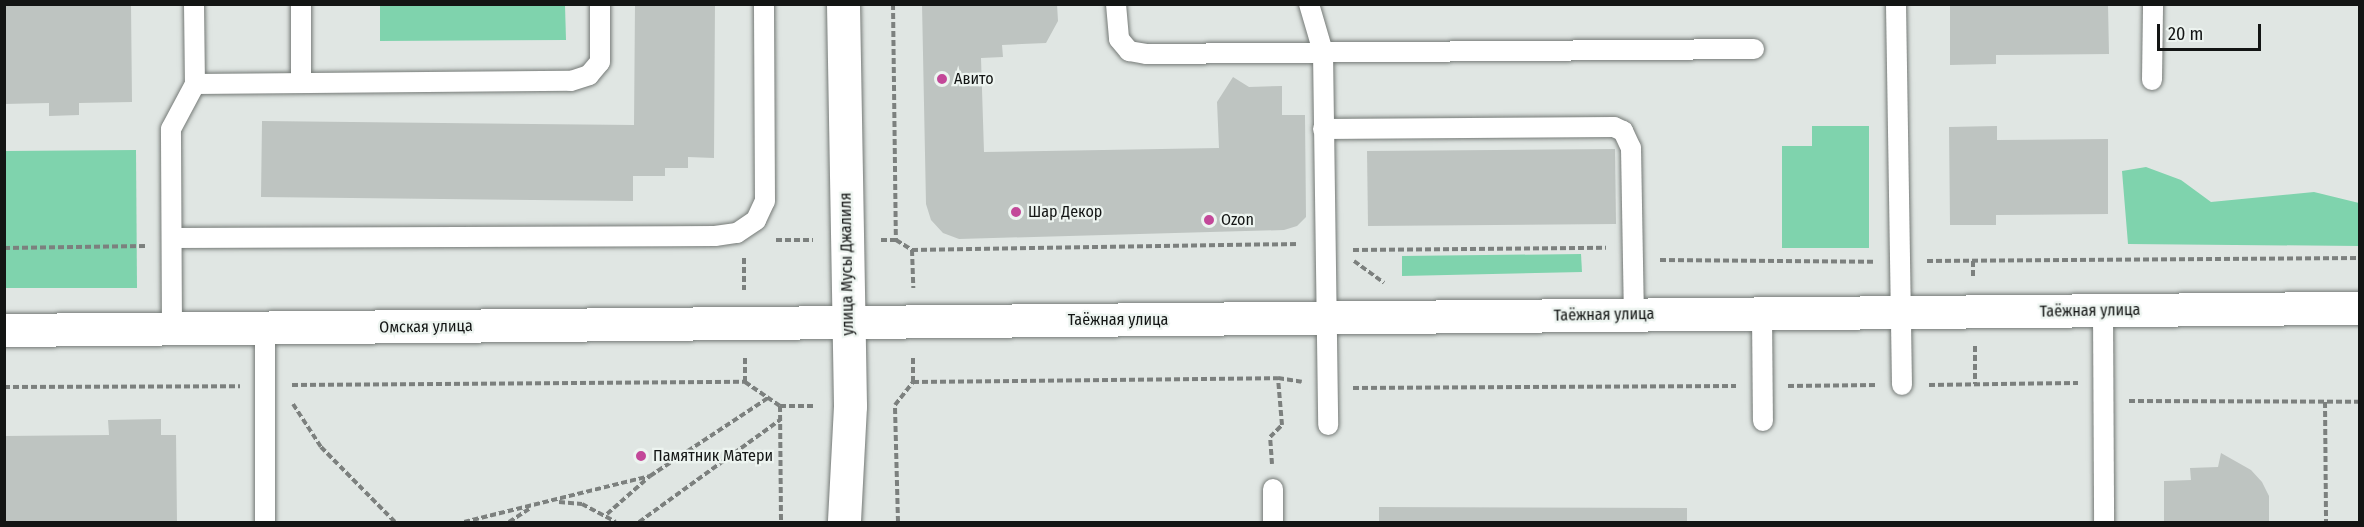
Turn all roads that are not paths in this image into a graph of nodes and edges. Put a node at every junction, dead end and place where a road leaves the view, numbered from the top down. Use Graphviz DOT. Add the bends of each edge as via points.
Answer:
graph roads {
  1 [pos="194,4"];
  2 [pos="301,4"];
  3 [pos="600,4"];
  4 [pos="764,4"];
  5 [pos="843,4"];
  6 [pos="1116,4"];
  7 [pos="1309,4"];
  8 [pos="1896,4"];
  9 [pos="2153,4"];
  10 [pos="1754,49"];
  11 [pos="1323,52"];
  12 [pos="2152,80"];
  13 [pos="301,83"];
  14 [pos="195,84"];
  15 [pos="1323,129"];
  16 [pos="172,238"];
  17 [pos="2360,308"];
  18 [pos="2103,311"];
  19 [pos="1901,313"];
  20 [pos="1762,314"];
  21 [pos="1634,315"];
  22 [pos="1326,318"];
  23 [pos="848,322"];
  24 [pos="266,329"];
  25 [pos="4,330"];
  26 [pos="172,330"];
  27 [pos="1902,385"];
  28 [pos="1763,421"];
  29 [pos="1328,425"];
  30 [pos="1273,489"];
  31 [pos="265,522"];
  32 [pos="844,522"];
  33 [pos="1273,522"];
  34 [pos="2104,522"];
  1 -- 14 [label="lane"];
  2 -- 13 [label="lane"];
  3 -- 13 [label="lane" via="600,62 589,75 571,81"];
  4 -- 16 [label="lane" via="765,201 756,220 737,233"];
  5 -- 23 [label="main road, улица Мусы Джалиля"];
  6 -- 11 [label="lane" via="1119,39 1130,51"];
  7 -- 11 [label="lane"];
  8 -- 19 [label="lane"];
  9 -- 12 [label="lane"];
  10 -- 11 [label="lane"];
  11 -- 15 [label="lane"];
  13 -- 14 [label="lane"];
  14 -- 16 [label="lane" via="171,129"];
  15 -- 21 [label="lane" via="1614,127 1623,131 1631,148"];
  15 -- 22 [label="lane"];
  16 -- 26 [label="lane"];
  17 -- 18 [label="main road, Таёжная улица"];
  18 -- 19 [label="main road, Таёжная улица"];
  18 -- 34 [label="lane"];
  19 -- 20 [label="main road, Таёжная улица"];
  19 -- 27 [label="lane"];
  20 -- 21 [label="main road, Таёжная улица"];
  20 -- 28 [label="lane"];
  21 -- 22 [label="main road, Таёжная улица"];
  22 -- 23 [label="main road, Таёжная улица"];
  22 -- 29 [label="lane"];
  23 -- 24 [label="main road, Омская улица"];
  23 -- 32 [label="main road, улица Мусы Джалиля" via="850,406"];
  24 -- 26 [label="main road, Омская улица"];
  24 -- 31 [label="lane" via="274,385"];
  25 -- 26 [label="main road, Омская улица"];
  30 -- 33 [label="lane"];
}
